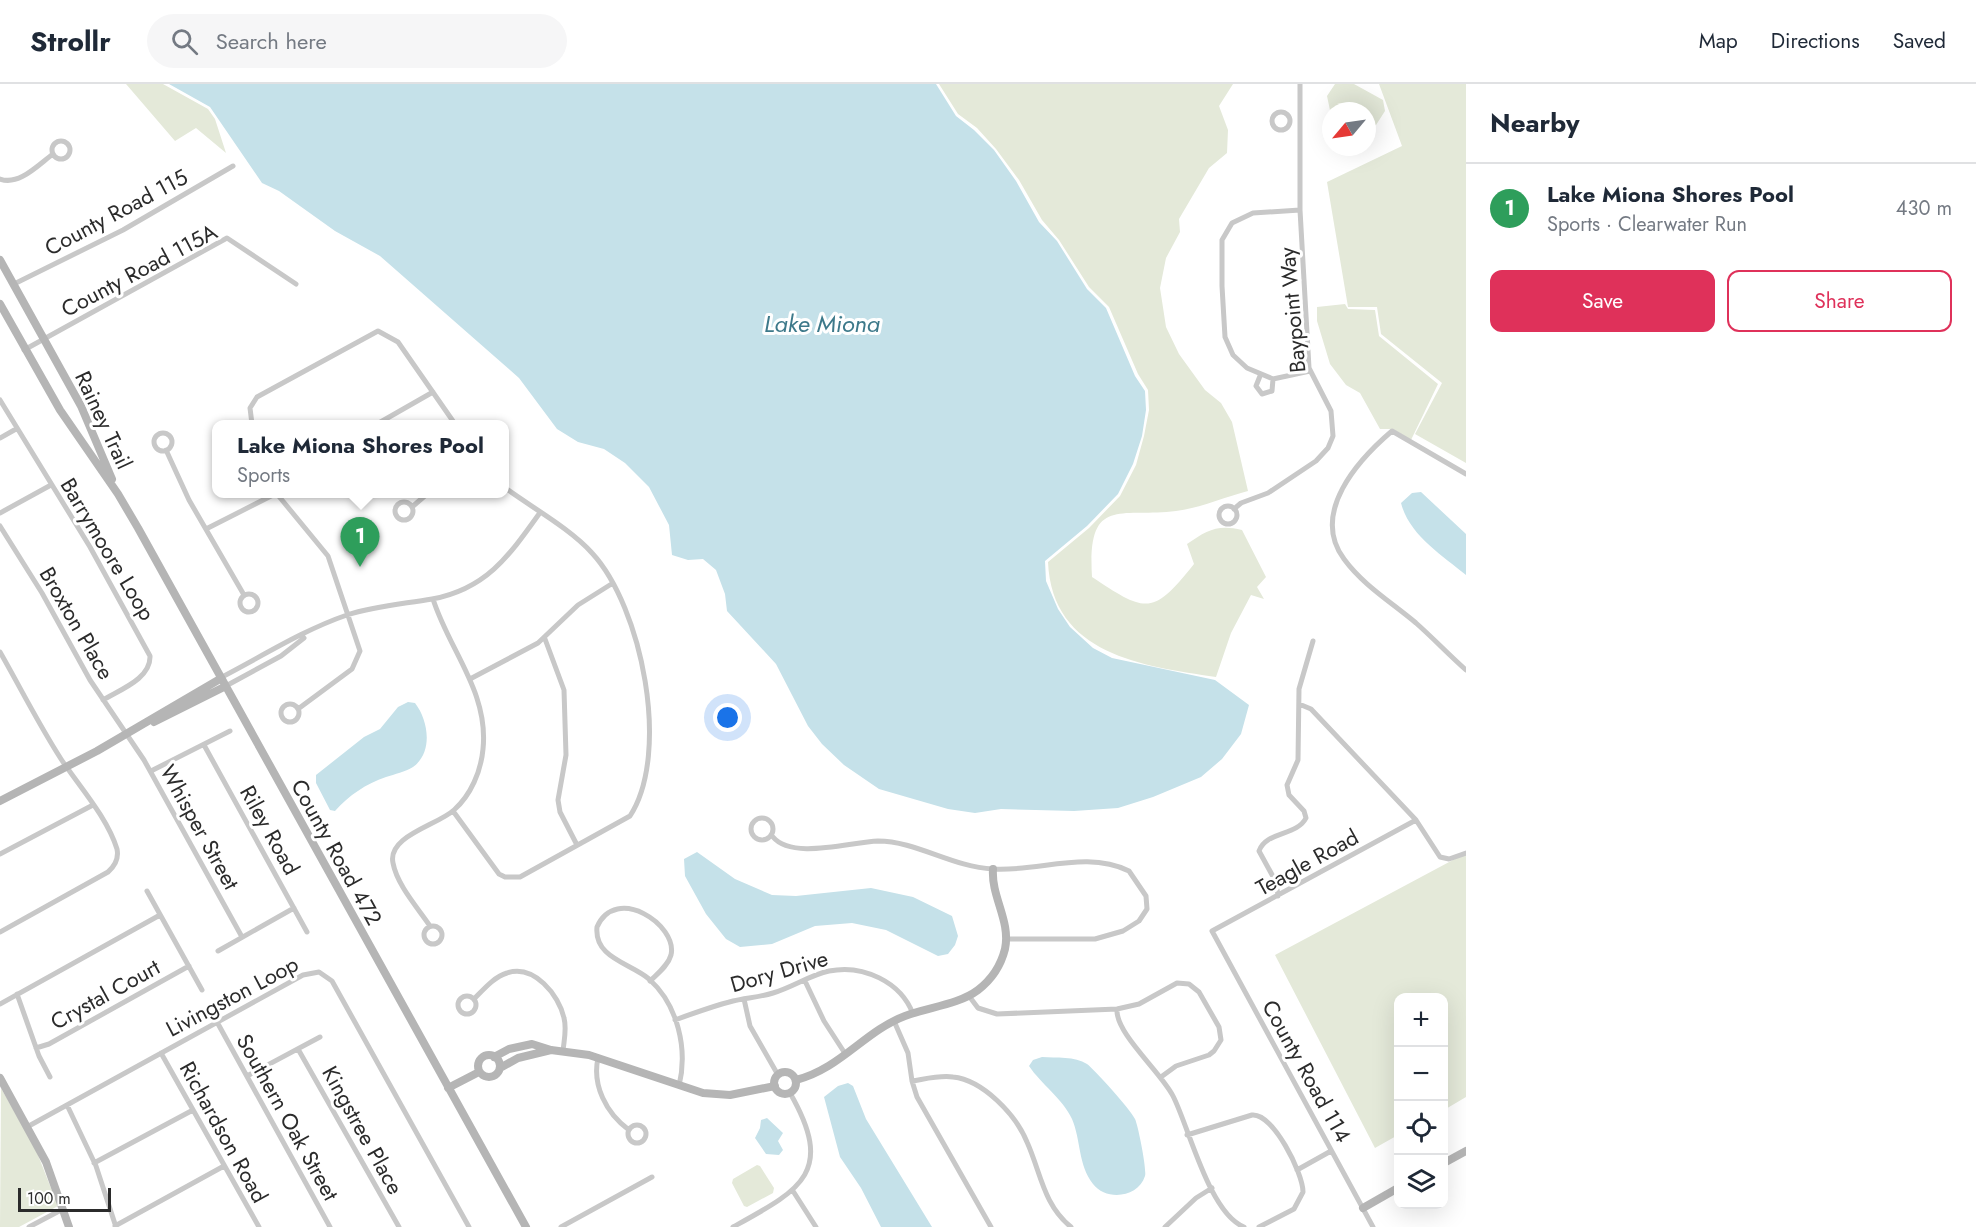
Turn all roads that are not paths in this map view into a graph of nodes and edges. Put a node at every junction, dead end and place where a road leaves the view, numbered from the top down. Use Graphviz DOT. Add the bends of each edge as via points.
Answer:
graph roads {
  1 [pos="1300,84"];
  2 [pos="1289,122"];
  3 [pos="1298,122"];
  4 [pos="53,154"];
  5 [pos="233,166"];
  6 [pos="0,179"];
  7 [pos="1300,210"];
  8 [pos="0,260"];
  9 [pos="14,284"];
  10 [pos="296,284"];
  11 [pos="0,304"];
  12 [pos="44,339"];
  13 [pos="24,351"];
  14 [pos="1310,371"];
  15 [pos="1260,376"];
  16 [pos="1273,379"];
  17 [pos="433,392"];
  18 [pos="0,400"];
  19 [pos="252,420"];
  20 [pos="384,420"];
  21 [pos="452,420"];
  22 [pos="16,429"];
  23 [pos="0,438"];
  24 [pos="166,450"];
  25 [pos="1466,474"];
  26 [pos="51,485"];
  27 [pos="509,491"];
  28 [pos="118,494"];
  29 [pos="268,498"];
  30 [pos="279,498"];
  31 [pos="422,498"];
  32 [pos="412,507"];
  33 [pos="1234,509"];
  34 [pos="0,513"];
  35 [pos="539,514"];
  36 [pos="0,526"];
  37 [pos="206,529"];
  38 [pos="613,583"];
  39 [pos="244,595"];
  40 [pos="433,599"];
  41 [pos="348,615"];
  42 [pos="310,632"];
  43 [pos="545,639"];
  44 [pos="1313,641"];
  45 [pos="0,652"];
  46 [pos="1466,670"];
  47 [pos="220,679"];
  48 [pos="470,679"];
  49 [pos="224,687"];
  50 [pos="103,700"];
  51 [pos="1299,704"];
  52 [pos="298,709"];
  53 [pos="141,727"];
  54 [pos="230,731"];
  55 [pos="126,735"];
  56 [pos="204,745"];
  57 [pos="67,768"];
  58 [pos="151,771"];
  59 [pos="0,801"];
  60 [pos="93,805"];
  61 [pos="453,811"];
  62 [pos="1416,820"];
  63 [pos="772,837"];
  64 [pos="577,845"];
  65 [pos="1466,853"];
  66 [pos="0,854"];
  67 [pos="993,869"];
  68 [pos="147,891"];
  69 [pos="1278,896"];
  70 [pos="294,908"];
  71 [pos="160,915"];
  72 [pos="430,926"];
  73 [pos="1212,931"];
  74 [pos="0,932"];
  75 [pos="307,932"];
  76 [pos="243,937"];
  77 [pos="1006,939"];
  78 [pos="218,951"];
  79 [pos="189,966"];
  80 [pos="650,981"];
  81 [pos="805,981"];
  82 [pos="202,990"];
  83 [pos="17,994"];
  84 [pos="969,996"];
  85 [pos="474,999"];
  86 [pos="744,999"];
  87 [pos="0,1004"];
  88 [pos="1118,1009"];
  89 [pos="913,1014"];
  90 [pos="675,1020"];
  91 [pos="894,1021"];
  92 [pos="218,1022"];
  93 [pos="320,1037"];
  94 [pos="36,1048"];
  95 [pos="298,1048"];
  96 [pos="511,1048"];
  97 [pos="551,1050"];
  98 [pos="563,1051"];
  99 [pos="161,1053"];
  100 [pos="846,1055"];
  101 [pos="494,1057"];
  102 [pos="598,1058"];
  103 [pos="515,1059"];
  104 [pos="500,1068"];
  105 [pos="479,1072"];
  106 [pos="778,1075"];
  107 [pos="247,1076"];
  108 [pos="50,1077"];
  109 [pos="1161,1077"];
  110 [pos="0,1078"];
  111 [pos="796,1080"];
  112 [pos="912,1081"];
  113 [pos="679,1086"];
  114 [pos="775,1086"];
  115 [pos="448,1088"];
  116 [pos="790,1093"];
  117 [pos="67,1105"];
  118 [pos="193,1110"];
  119 [pos="27,1127"];
  120 [pos="629,1130"];
  121 [pos="1187,1135"];
  122 [pos="1332,1150"];
  123 [pos="1466,1150"];
  124 [pos="1448,1160"];
  125 [pos="94,1163"];
  126 [pos="224,1166"];
  127 [pos="1298,1170"];
  128 [pos="652,1177"];
  129 [pos="1212,1188"];
  130 [pos="1394,1190"];
  131 [pos="793,1191"];
  132 [pos="1363,1208"];
  133 [pos="63,1209"];
  134 [pos="258,1225"];
  135 [pos="115,1226"];
  136 [pos="29,1227"];
  137 [pos="69,1227"];
  138 [pos="249,1227"];
  139 [pos="330,1227"];
  140 [pos="399,1227"];
  141 [pos="469,1227"];
  142 [pos="526,1227"];
  143 [pos="561,1227"];
  144 [pos="733,1227"];
  145 [pos="816,1227"];
  146 [pos="991,1227"];
  147 [pos="1071,1227"];
  148 [pos="1166,1227"];
  149 [pos="1244,1227"];
  150 [pos="1259,1227"];
  151 [pos="1373,1227"];
  1 -- 3 [label="street, Baypoint Way"];
  2 -- 3 [label="street"];
  3 -- 7 [label="street, Baypoint Way"];
  4 -- 6 [label="street" via="19,178"];
  5 -- 9 [label="street, County Road 115" via="123,230"];
  7 -- 14 [label="street, Baypoint Way"];
  7 -- 15 [label="street" via="1241,217 1232,223 1222,240 1225,337 1233,355"];
  8 -- 9 [label="street, Rainey Trail"];
  9 -- 12 [label="street, Rainey Trail"];
  10 -- 12 [label="street, County Road 115A" via="227,238"];
  11 -- 13 [label="street, Rainey Trail"];
  12 -- 13 [label="street, County Road 115A"];
  12 -- 28 [label="street, Rainey Trail" via="81,406"];
  13 -- 28 [label="street, Rainey Trail"];
  14 -- 16 [label="street"];
  14 -- 33 [label="street, Baypoint Way" via="1334,423 1328,448 1322,457 1285,482"];
  15 -- 16 [label="street"];
  15 -- 16 [label="street" via="1256,386 1262,394 1272,391"];
  17 -- 19 [label="street" via="398,342 378,331 257,397 250,408"];
  17 -- 20 [label="street"];
  17 -- 21 [label="street"];
  18 -- 22 [label="street, Barrymoore Loop"];
  22 -- 23 [label="street"];
  22 -- 26 [label="street, Barrymoore Loop"];
  24 -- 37 [label="street"];
  25 -- 46 [label="street" via="1392,431 1348,476 1331,521 1343,559"];
  26 -- 34 [label="street"];
  26 -- 50 [label="street, Barrymoore Loop" via="150,656 144,674"];
  27 -- 35 [label="street"];
  28 -- 47 [label="street, County Road 472"];
  29 -- 37 [label="street"];
  30 -- 41 [label="street" via="328,556"];
  31 -- 32 [label="street"];
  35 -- 38 [label="street" via="581,542"];
  35 -- 40 [label="street" via="510,556 486,577"];
  36 -- 50 [label="street, Broxton Place"];
  37 -- 39 [label="street"];
  38 -- 43 [label="street" via="578,605"];
  38 -- 64 [label="street" via="644,663 649,721 646,773 638,804 630,816"];
  40 -- 41 [label="street"];
  40 -- 48 [label="street"];
  41 -- 42 [label="street"];
  41 -- 52 [label="street" via="359,657 352,669"];
  42 -- 47 [label="street"];
  42 -- 49 [label="street" via="281,656"];
  43 -- 48 [label="street"];
  43 -- 64 [label="street" via="564,690 566,754 558,800"];
  44 -- 51 [label="street" via="1299,689"];
  45 -- 57 [label="street"];
  47 -- 49 [label="street, County Road 472"];
  47 -- 53 [label="street" via="178,701"];
  48 -- 61 [label="street" via="484,719 483,750 475,782"];
  49 -- 53 [label="street"];
  49 -- 115 [label="street, County Road 472"];
  50 -- 55 [label="street, Broxton Place"];
  51 -- 62 [label="street" via="1311,709"];
  51 -- 69 [label="street" via="1299,755 1287,792 1304,810 1306,818 1264,843 1259,851 1276,882"];
  53 -- 55 [label="street"];
  54 -- 56 [label="street"];
  55 -- 57 [label="street"];
  55 -- 58 [label="street, Whisper Street"];
  56 -- 58 [label="street"];
  56 -- 70 [label="street, Riley Road"];
  57 -- 59 [label="street"];
  57 -- 60 [label="street"];
  58 -- 76 [label="street, Whisper Street"];
  60 -- 66 [label="street"];
  60 -- 74 [label="street" via="117,850 113,868"];
  61 -- 64 [label="street" via="505,877 519,877"];
  61 -- 72 [label="street" via="399,842 393,854 395,872"];
  62 -- 65 [label="street" via="1440,857 1449,859"];
  62 -- 69 [label="street, Teagle Road"];
  63 -- 63 [label="street" via="773,827 765,819 752,822 752,832 759,840"];
  63 -- 67 [label="street" via="790,848 896,843 954,862"];
  67 -- 77 [label="street" via="994,894 1004,917"];
  67 -- 77 [label="street" via="1069,862 1109,865 1134,875 1148,902 1139,921 1103,938"];
  68 -- 71 [label="street"];
  69 -- 73 [label="street, Teagle Road"];
  70 -- 75 [label="street, Riley Road"];
  70 -- 76 [label="street"];
  71 -- 79 [label="street"];
  71 -- 83 [label="street"];
  73 -- 122 [label="street, County Road 114"];
  76 -- 78 [label="street"];
  77 -- 84 [label="street" via="995,972"];
  79 -- 82 [label="street"];
  79 -- 94 [label="street, Crystal Court" via="50,1044"];
  80 -- 80 [label="street" via="600,946 597,927 604,915 630,907 652,920 665,935 671,947 669,959"];
  80 -- 90 [label="street" via="667,1000"];
  81 -- 86 [label="street, Dory Drive" via="782,991"];
  81 -- 89 [label="street, Dory Drive" via="829,971 860,971 898,990"];
  81 -- 100 [label="street"];
  83 -- 87 [label="street"];
  83 -- 94 [label="street"];
  84 -- 88 [label="street" via="978,1008 997,1014"];
  84 -- 89 [label="street"];
  85 -- 98 [label="street" via="505,974 534,976 546,986 563,1014"];
  86 -- 90 [label="street, Dory Drive"];
  86 -- 106 [label="street" via="750,1026"];
  88 -- 109 [label="street" via="1120,1025"];
  88 -- 109 [label="street" via="1139,1004 1178,983 1189,984 1199,992 1219,1027 1218,1047"];
  89 -- 91 [label="street"];
  90 -- 113 [label="street" via="683,1059"];
  91 -- 100 [label="street"];
  91 -- 112 [label="street" via="908,1053"];
  92 -- 99 [label="street, Livingston Loop"];
  92 -- 107 [label="street, Southern Oak Street"];
  92 -- 141 [label="street, Livingston Loop" via="309,972 329,976"];
  93 -- 95 [label="street"];
  94 -- 108 [label="street"];
  95 -- 107 [label="street"];
  95 -- 140 [label="street, Kingstree Place"];
  96 -- 97 [label="street" via="532,1044"];
  96 -- 101 [label="street"];
  96 -- 103 [label="street"];
  97 -- 98 [label="street"];
  97 -- 103 [label="street"];
  98 -- 102 [label="street"];
  99 -- 117 [label="street, Livingston Loop"];
  99 -- 118 [label="street, Richardson Road"];
  100 -- 111 [label="street"];
  101 -- 104 [label="street"];
  101 -- 105 [label="street" via="481,1059"];
  102 -- 113 [label="street"];
  102 -- 120 [label="street" via="597,1087 616,1119"];
  103 -- 104 [label="street"];
  104 -- 105 [label="street" via="491,1077"];
  105 -- 115 [label="street"];
  106 -- 111 [label="street" via="788,1073"];
  106 -- 114 [label="street"];
  107 -- 139 [label="street, Southern Oak Street"];
  109 -- 121 [label="street" via="1177,1103"];
  110 -- 119 [label="street"];
  111 -- 116 [label="street"];
  112 -- 146 [label="street" via="917,1097"];
  112 -- 147 [label="street" via="957,1077 974,1084 1000,1105 1027,1142 1048,1200"];
  113 -- 114 [label="street" via="730,1095"];
  114 -- 116 [label="street" via="781,1093"];
  115 -- 142 [label="street, County Road 472"];
  116 -- 131 [label="street" via="809,1128 812,1145 807,1170"];
  117 -- 119 [label="street, Livingston Loop"];
  117 -- 125 [label="street"];
  118 -- 125 [label="street"];
  118 -- 126 [label="street, Richardson Road"];
  119 -- 133 [label="street" via="46,1162"];
  121 -- 127 [label="street" via="1256,1114 1273,1125"];
  121 -- 129 [label="street"];
  122 -- 127 [label="street"];
  122 -- 132 [label="street, County Road 114"];
  123 -- 124 [label="street"];
  125 -- 135 [label="street"];
  126 -- 134 [label="street, Richardson Road"];
  126 -- 135 [label="street"];
  127 -- 150 [label="street" via="1303,1184 1298,1204"];
  128 -- 143 [label="street"];
  129 -- 148 [label="street"];
  129 -- 149 [label="street" via="1233,1219"];
  130 -- 132 [label="street"];
  131 -- 144 [label="street"];
  131 -- 145 [label="street"];
  132 -- 151 [label="street, County Road 114"];
  133 -- 136 [label="street"];
  133 -- 137 [label="street"];
  134 -- 138 [label="street"];
}
